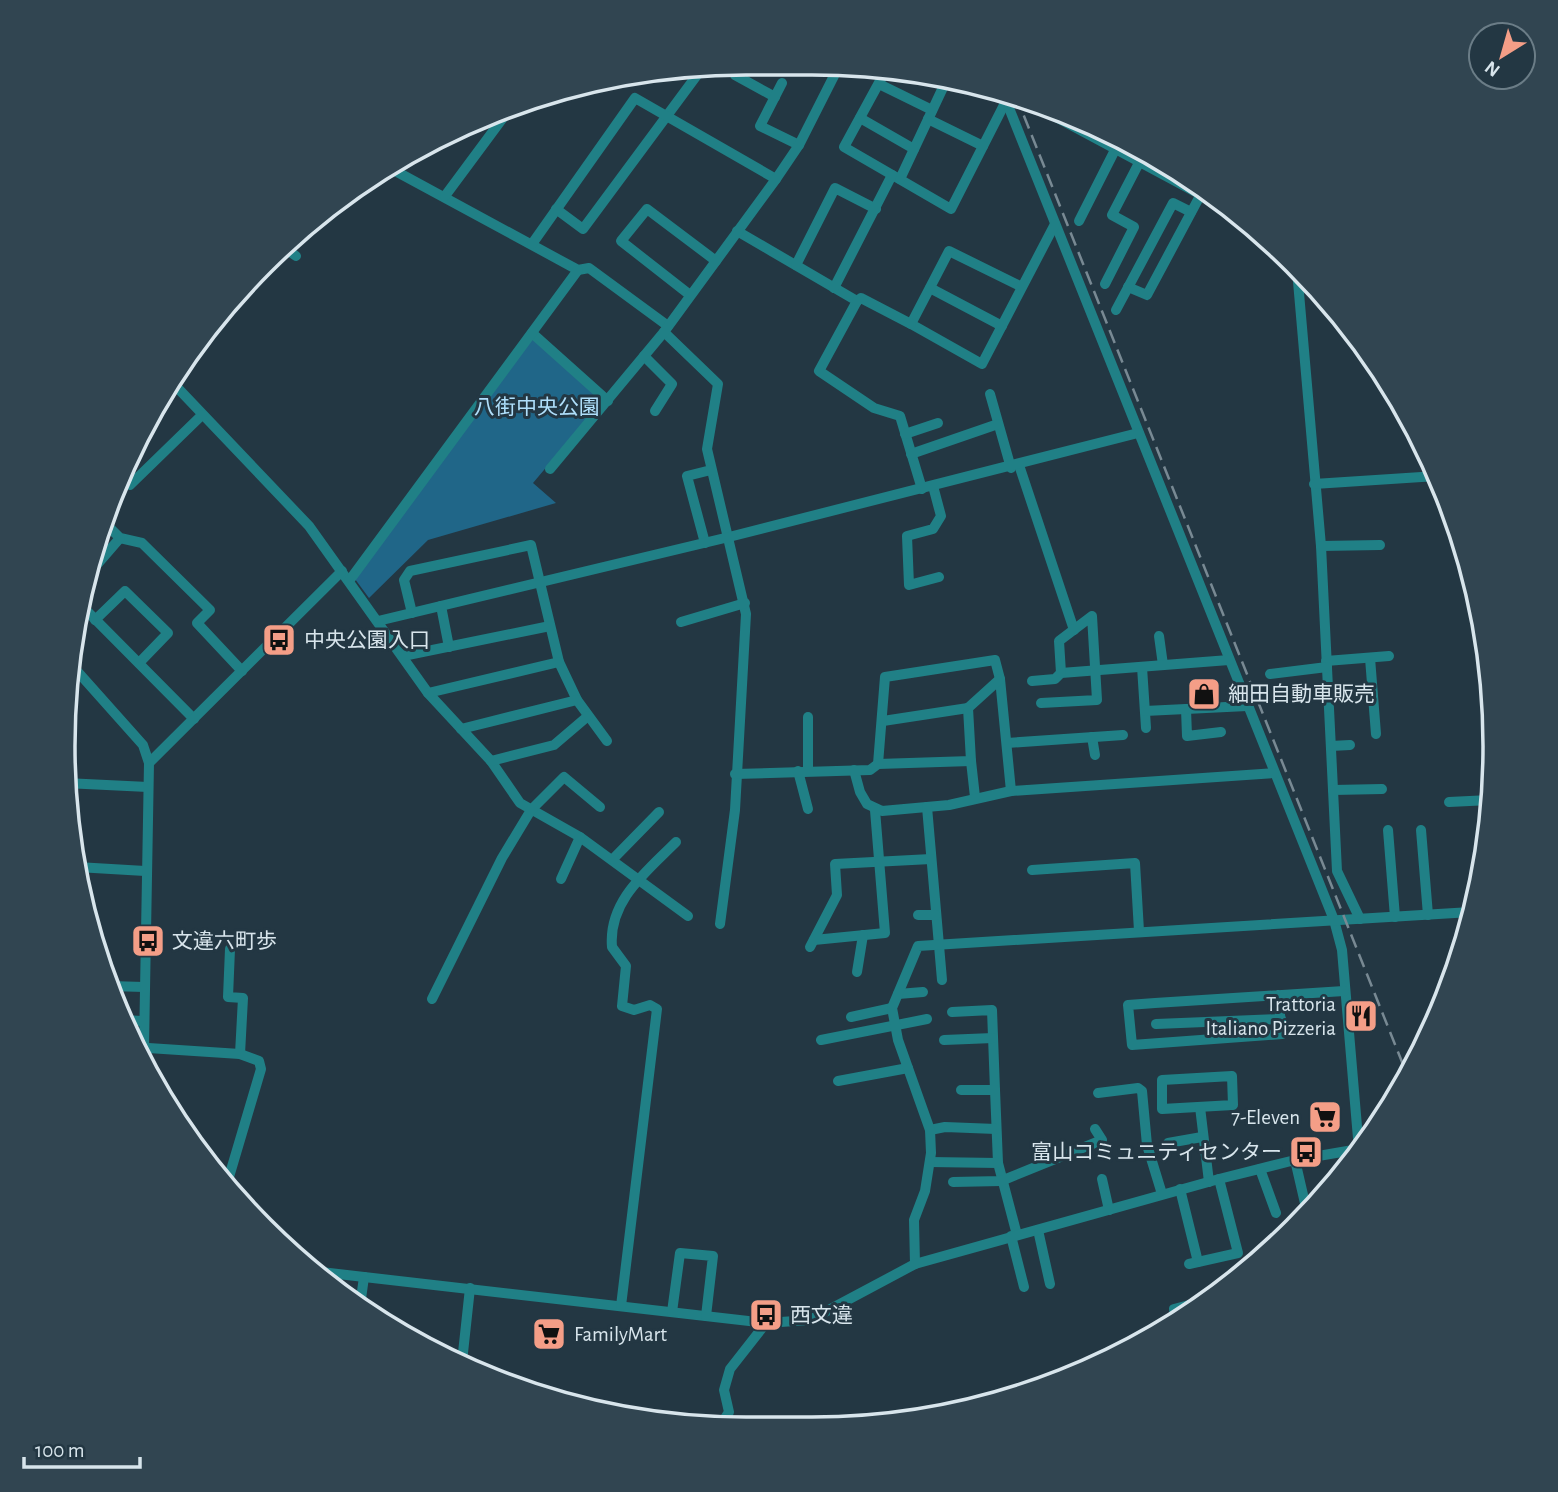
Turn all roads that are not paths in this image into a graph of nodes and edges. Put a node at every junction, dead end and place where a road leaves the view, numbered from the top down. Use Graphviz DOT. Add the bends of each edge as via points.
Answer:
graph roads {
  1 [pos="735,75"];
  2 [pos="834,76"];
  3 [pos="695,78"];
  4 [pos="881,79"];
  5 [pos="782,83"];
  6 [pos="878,84"];
  7 [pos="943,88"];
  8 [pos="775,97"];
  9 [pos="1002,103"];
  10 [pos="1008,105"];
  11 [pos="668,115"];
  12 [pos="930,115"];
  13 [pos="860,118"];
  14 [pos="500,122"];
  15 [pos="1108,143"];
  16 [pos="799,145"];
  17 [pos="984,145"];
  18 [pos="1116,148"];
  19 [pos="914,149"];
  20 [pos="1128,154"];
  21 [pos="1140,161"];
  22 [pos="399,173"];
  23 [pos="896,177"];
  24 [pos="776,178"];
  25 [pos="445,197"];
  26 [pos="1199,198"];
  27 [pos="556,209"];
  28 [pos="876,209"];
  29 [pos="1191,212"];
  30 [pos="1079,221"];
  31 [pos="1055,224"];
  32 [pos="737,231"];
  33 [pos="531,244"];
  34 [pos="292,253"];
  35 [pos="296,256"];
  36 [pos="716,261"];
  37 [pos="796,265"];
  38 [pos="578,270"];
  39 [pos="1105,284"];
  40 [pos="1022,287"];
  41 [pos="1128,287"];
  42 [pos="834,288"];
  43 [pos="930,288"];
  44 [pos="1303,291"];
  45 [pos="691,295"];
  46 [pos="857,301"];
  47 [pos="1116,310"];
  48 [pos="911,324"];
  49 [pos="1002,326"];
  50 [pos="666,329"];
  51 [pos="532,333"];
  52 [pos="644,356"];
  53 [pos="178,389"];
  54 [pos="990,394"];
  55 [pos="608,401"];
  56 [pos="655,411"];
  57 [pos="202,415"];
  58 [pos="938,422"];
  59 [pos="998,424"];
  60 [pos="1138,433"];
  61 [pos="905,434"];
  62 [pos="911,454"];
  63 [pos="1015,466"];
  64 [pos="550,469"];
  65 [pos="711,470"];
  66 [pos="1426,477"];
  67 [pos="129,483"];
  68 [pos="1314,484"];
  69 [pos="927,488"];
  70 [pos="111,529"];
  71 [pos="729,537"];
  72 [pos="120,538"];
  73 [pos="705,543"];
  74 [pos="1380,545"];
  75 [pos="1321,546"];
  76 [pos="102,559"];
  77 [pos="342,571"];
  78 [pos="939,577"];
  79 [pos="349,581"];
  80 [pos="540,583"];
  81 [pos="745,603"];
  82 [pos="441,606"];
  83 [pos="88,613"];
  84 [pos="412,613"];
  85 [pos="95,620"];
  86 [pos="378,621"];
  87 [pos="681,622"];
  88 [pos="550,626"];
  89 [pos="1074,630"];
  90 [pos="1159,636"];
  91 [pos="449,647"];
  92 [pos="402,656"];
  93 [pos="1389,656"];
  94 [pos="1370,658"];
  95 [pos="1229,660"];
  96 [pos="559,662"];
  97 [pos="139,663"];
  98 [pos="1326,664"];
  99 [pos="1163,665"];
  100 [pos="1142,667"];
  101 [pos="242,671"];
  102 [pos="1096,671"];
  103 [pos="1061,673"];
  104 [pos="80,674"];
  105 [pos="1270,674"];
  106 [pos="1000,678"];
  107 [pos="1032,681"];
  108 [pos="428,693"];
  109 [pos="1329,694"];
  110 [pos="1283,699"];
  111 [pos="577,700"];
  112 [pos="1041,703"];
  113 [pos="1247,706"];
  114 [pos="968,708"];
  115 [pos="1186,709"];
  116 [pos="1145,711"];
  117 [pos="588,716"];
  118 [pos="808,717"];
  119 [pos="194,719"];
  120 [pos="883,721"];
  121 [pos="461,729"];
  122 [pos="1146,729"];
  123 [pos="1222,732"];
  124 [pos="1376,734"];
  125 [pos="1123,735"];
  126 [pos="1092,737"];
  127 [pos="607,741"];
  128 [pos="1007,743"];
  129 [pos="1350,745"];
  130 [pos="1331,746"];
  131 [pos="1094,755"];
  132 [pos="491,761"];
  133 [pos="971,761"];
  134 [pos="149,762"];
  135 [pos="877,764"];
  136 [pos="854,770"];
  137 [pos="803,771"];
  138 [pos="1274,773"];
  139 [pos="735,774"];
  140 [pos="77,784"];
  141 [pos="148,787"];
  142 [pos="1382,789"];
  143 [pos="1011,790"];
  144 [pos="1333,790"];
  145 [pos="975,797"];
  146 [pos="1480,800"];
  147 [pos="1449,802"];
  148 [pos="600,807"];
  149 [pos="927,807"];
  150 [pos="808,809"];
  151 [pos="531,810"];
  152 [pos="876,810"];
  153 [pos="659,812"];
  154 [pos="1388,830"];
  155 [pos="1421,830"];
  156 [pos="580,837"];
  157 [pos="676,842"];
  158 [pos="612,859"];
  159 [pos="932,859"];
  160 [pos="879,861"];
  161 [pos="86,868"];
  162 [pos="1032,870"];
  163 [pos="145,871"];
  164 [pos="561,878"];
  165 [pos="639,878"];
  166 [pos="1462,913"];
  167 [pos="918,915"];
  168 [pos="936,915"];
  169 [pos="1428,915"];
  170 [pos="688,916"];
  171 [pos="1395,917"];
  172 [pos="1360,919"];
  173 [pos="1334,920"];
  174 [pos="720,923"];
  175 [pos="1139,931"];
  176 [pos="863,935"];
  177 [pos="939,943"];
  178 [pos="230,949"];
  179 [pos="857,972"];
  180 [pos="942,980"];
  181 [pos="120,986"];
  182 [pos="144,987"];
  183 [pos="1344,990"];
  184 [pos="923,992"];
  185 [pos="898,994"];
  186 [pos="1278,995"];
  187 [pos="432,999"];
  188 [pos="892,1008"];
  189 [pos="952,1012"];
  190 [pos="852,1017"];
  191 [pos="926,1019"];
  192 [pos="1281,1019"];
  193 [pos="134,1021"];
  194 [pos="142,1021"];
  195 [pos="1156,1024"];
  196 [pos="895,1025"];
  197 [pos="140,1034"];
  198 [pos="993,1038"];
  199 [pos="821,1040"];
  200 [pos="944,1040"];
  201 [pos="148,1050"];
  202 [pos="240,1054"];
  203 [pos="908,1068"];
  204 [pos="838,1082"];
  205 [pos="961,1090"];
  206 [pos="995,1090"];
  207 [pos="1098,1093"];
  208 [pos="1200,1107"];
  209 [pos="996,1129"];
  210 [pos="1096,1129"];
  211 [pos="930,1130"];
  212 [pos="1358,1136"];
  213 [pos="1202,1138"];
  214 [pos="1168,1143"];
  215 [pos="1346,1151"];
  216 [pos="1295,1160"];
  217 [pos="930,1162"];
  218 [pos="998,1163"];
  219 [pos="1260,1169"];
  220 [pos="230,1173"];
  221 [pos="1102,1179"];
  222 [pos="1001,1181"];
  223 [pos="1214,1181"];
  224 [pos="953,1182"];
  225 [pos="1180,1189"];
  226 [pos="1162,1194"];
  227 [pos="1304,1200"];
  228 [pos="1109,1210"];
  229 [pos="1276,1213"];
  230 [pos="1038,1230"];
  231 [pos="1014,1236"];
  232 [pos="915,1264"];
  233 [pos="331,1273"];
  234 [pos="364,1277"];
  235 [pos="1050,1284"];
  236 [pos="1024,1287"];
  237 [pos="470,1288"];
  238 [pos="361,1295"];
  239 [pos="621,1306"];
  240 [pos="672,1312"];
  241 [pos="706,1316"];
  242 [pos="766,1323"];
  243 [pos="463,1354"];
  244 [pos="726,1416"];
  1 -- 8 [label="street"];
  2 -- 16 [label="street"];
  3 -- 11 [label="street"];
  4 -- 6 [label="street"];
  5 -- 8 [label="street"];
  6 -- 12 [label="street"];
  6 -- 13 [label="street"];
  7 -- 12 [label="street"];
  8 -- 16 [label="street" via="760,126"];
  9 -- 17 [label="street"];
  10 -- 31 [label="street"];
  11 -- 24 [label="street"];
  11 -- 27 [label="street" via="635,98"];
  11 -- 27 [label="street" via="583,229"];
  12 -- 17 [label="street"];
  12 -- 19 [label="street"];
  13 -- 19 [label="street"];
  13 -- 23 [label="street" via="844,147"];
  14 -- 25 [label="street"];
  15 -- 18 [label="street"];
  16 -- 24 [label="street"];
  17 -- 23 [label="street" via="951,209"];
  18 -- 20 [label="street"];
  18 -- 30 [label="street"];
  19 -- 23 [label="street"];
  21 -- 39 [label="street" via="1112,215 1134,227"];
  22 -- 25 [label="street"];
  23 -- 28 [label="street"];
  24 -- 32 [label="street"];
  25 -- 33 [label="street"];
  26 -- 29 [label="street"];
  27 -- 33 [label="street"];
  28 -- 37 [label="street" via="835,188"];
  28 -- 42 [label="street"];
  29 -- 41 [label="street" via="1147,295"];
  29 -- 41 [label="street" via="1173,203"];
  31 -- 40 [label="street"];
  31 -- 60 [label="street"];
  32 -- 36 [label="street"];
  32 -- 37 [label="street"];
  33 -- 38 [label="street"];
  34 -- 35 [label="street"];
  36 -- 45 [label="street"];
  36 -- 45 [label="street" via="647,209 621,241"];
  37 -- 42 [label="street"];
  38 -- 50 [label="street" via="589,268"];
  38 -- 51 [label="street"];
  40 -- 43 [label="street" via="949,251"];
  40 -- 49 [label="street"];
  41 -- 47 [label="street"];
  42 -- 46 [label="street"];
  43 -- 48 [label="street"];
  43 -- 49 [label="street"];
  44 -- 68 [label="street"];
  45 -- 50 [label="street"];
  46 -- 48 [label="street" via="861,298"];
  46 -- 61 [label="street" via="819,371 874,408 900,416"];
  48 -- 49 [label="street" via="982,364"];
  50 -- 52 [label="street"];
  50 -- 65 [label="street" via="718,384 706,449"];
  51 -- 55 [label="street"];
  51 -- 79 [label="street"];
  52 -- 55 [label="street"];
  52 -- 56 [label="street" via="672,384"];
  53 -- 57 [label="street"];
  54 -- 59 [label="street"];
  55 -- 64 [label="street"];
  57 -- 67 [label="street"];
  57 -- 77 [label="street" via="309,526"];
  58 -- 61 [label="street"];
  59 -- 62 [label="street"];
  59 -- 63 [label="street"];
  60 -- 63 [label="street"];
  60 -- 95 [label="street"];
  61 -- 62 [label="street"];
  62 -- 69 [label="street"];
  63 -- 69 [label="street"];
  63 -- 89 [label="street"];
  65 -- 71 [label="street"];
  65 -- 73 [label="street" via="687,476"];
  66 -- 68 [label="street"];
  68 -- 75 [label="street"];
  69 -- 71 [label="street"];
  69 -- 78 [label="street" via="941,516 933,529 907,536 909,585"];
  70 -- 72 [label="street"];
  71 -- 73 [label="street"];
  71 -- 81 [label="street"];
  72 -- 76 [label="street"];
  72 -- 101 [label="street" via="142,543 211,610 197,623"];
  73 -- 80 [label="street"];
  74 -- 75 [label="street"];
  75 -- 98 [label="street"];
  77 -- 79 [label="street"];
  77 -- 101 [label="street"];
  79 -- 86 [label="street"];
  80 -- 82 [label="street"];
  80 -- 84 [label="street" via="531,545 410,571 404,580"];
  80 -- 88 [label="street"];
  81 -- 87 [label="street"];
  81 -- 139 [label="street"];
  82 -- 84 [label="street"];
  82 -- 91 [label="street"];
  83 -- 85 [label="street"];
  84 -- 86 [label="street"];
  85 -- 97 [label="street"];
  85 -- 97 [label="street" via="125,591 168,632"];
  86 -- 92 [label="street"];
  88 -- 91 [label="street"];
  88 -- 96 [label="street"];
  89 -- 102 [label="street" via="1091,616"];
  89 -- 103 [label="street" via="1059,641"];
  90 -- 99 [label="street"];
  91 -- 92 [label="street"];
  92 -- 108 [label="street"];
  93 -- 94 [label="street"];
  94 -- 98 [label="street"];
  94 -- 124 [label="street"];
  95 -- 99 [label="street"];
  95 -- 113 [label="street"];
  96 -- 108 [label="street"];
  96 -- 111 [label="street"];
  97 -- 119 [label="street"];
  98 -- 105 [label="street"];
  98 -- 109 [label="street"];
  99 -- 100 [label="street"];
  100 -- 102 [label="street"];
  100 -- 116 [label="street"];
  101 -- 119 [label="street"];
  102 -- 103 [label="street"];
  102 -- 112 [label="street" via="1097,700"];
  103 -- 107 [label="street" via="1055,679"];
  104 -- 134 [label="street" via="143,745"];
  106 -- 114 [label="street"];
  106 -- 120 [label="street" via="995,660 886,677"];
  106 -- 128 [label="street"];
  108 -- 121 [label="street"];
  109 -- 110 [label="street"];
  109 -- 130 [label="street"];
  111 -- 117 [label="street"];
  111 -- 121 [label="street"];
  113 -- 115 [label="street"];
  113 -- 138 [label="street"];
  114 -- 120 [label="street"];
  114 -- 133 [label="street"];
  115 -- 116 [label="street"];
  115 -- 123 [label="street" via="1186,736"];
  116 -- 122 [label="street"];
  117 -- 127 [label="street"];
  117 -- 132 [label="street" via="554,745"];
  118 -- 137 [label="street"];
  119 -- 134 [label="street"];
  120 -- 135 [label="street"];
  121 -- 132 [label="street"];
  125 -- 126 [label="street"];
  126 -- 128 [label="street"];
  126 -- 131 [label="street"];
  128 -- 143 [label="street"];
  129 -- 130 [label="street"];
  130 -- 144 [label="street"];
  132 -- 151 [label="street" via="512,795"];
  133 -- 135 [label="street"];
  133 -- 145 [label="street"];
  134 -- 141 [label="street"];
  135 -- 136 [label="street" via="870,770"];
  136 -- 137 [label="street"];
  136 -- 152 [label="street" via="860,792"];
  137 -- 139 [label="street"];
  137 -- 150 [label="street"];
  138 -- 143 [label="street"];
  138 -- 173 [label="street"];
  139 -- 174 [label="street" via="735,810"];
  140 -- 141 [label="street"];
  141 -- 163 [label="street"];
  142 -- 144 [label="street"];
  143 -- 145 [label="street"];
  144 -- 172 [label="street" via="1337,871"];
  145 -- 149 [label="street"];
  146 -- 147 [label="street"];
  148 -- 151 [label="street" via="564,777"];
  149 -- 152 [label="street"];
  149 -- 159 [label="street"];
  151 -- 156 [label="street"];
  151 -- 187 [label="street"];
  152 -- 160 [label="street"];
  153 -- 158 [label="street"];
  154 -- 171 [label="street"];
  155 -- 169 [label="street"];
  156 -- 158 [label="street"];
  156 -- 164 [label="street"];
  157 -- 165 [label="street"];
  158 -- 165 [label="street"];
  159 -- 160 [label="street"];
  159 -- 168 [label="street"];
  160 -- 176 [label="street" via="885,933"];
  160 -- 176 [label="street" via="835,864 837,895 812,943"];
  161 -- 163 [label="street"];
  162 -- 175 [label="street" via="1135,863"];
  163 -- 182 [label="street"];
  165 -- 170 [label="street"];
  165 -- 239 [label="street" via="613,919 612,941 614,952 626,966 622,1006 657,1009"];
  166 -- 169 [label="street"];
  167 -- 168 [label="street"];
  168 -- 177 [label="street"];
  169 -- 171 [label="street"];
  171 -- 172 [label="street"];
  172 -- 173 [label="street"];
  173 -- 175 [label="street"];
  173 -- 183 [label="street" via="1342,950"];
  175 -- 177 [label="street"];
  176 -- 179 [label="street"];
  177 -- 180 [label="street"];
  177 -- 185 [label="street" via="918,946"];
  178 -- 202 [label="street" via="228,998 243,998"];
  181 -- 182 [label="street"];
  182 -- 194 [label="street"];
  183 -- 186 [label="street"];
  183 -- 212 [label="street"];
  184 -- 185 [label="street"];
  185 -- 188 [label="street"];
  186 -- 192 [label="street"];
  186 -- 192 [label="street" via="1128,1005 1132,1045 1282,1034"];
  188 -- 190 [label="street"];
  188 -- 196 [label="street"];
  189 -- 198 [label="street" via="992,1010"];
  191 -- 196 [label="street"];
  192 -- 195 [label="street"];
  193 -- 194 [label="street"];
  194 -- 197 [label="street"];
  196 -- 199 [label="street"];
  196 -- 203 [label="street"];
  198 -- 200 [label="street"];
  198 -- 206 [label="street"];
  201 -- 202 [label="street"];
  202 -- 220 [label="street" via="254,1056 261,1069"];
  203 -- 204 [label="street"];
  203 -- 211 [label="street"];
  205 -- 206 [label="street"];
  206 -- 209 [label="street"];
  207 -- 226 [label="street" via="1142,1091 1147,1146"];
  208 -- 208 [label="street" via="1233,1105 1232,1076 1162,1080 1162,1109"];
  208 -- 213 [label="street"];
  209 -- 211 [label="street" via="945,1126"];
  209 -- 218 [label="street"];
  210 -- 222 [label="street" via="1102,1140"];
  211 -- 217 [label="street"];
  213 -- 214 [label="street"];
  213 -- 223 [label="street"];
  215 -- 216 [label="street"];
  216 -- 219 [label="street"];
  216 -- 227 [label="street"];
  217 -- 218 [label="street"];
  217 -- 232 [label="street" via="914,1220"];
  218 -- 222 [label="street"];
  219 -- 223 [label="street"];
  219 -- 229 [label="street"];
  221 -- 228 [label="street"];
  222 -- 224 [label="street"];
  222 -- 231 [label="street"];
  223 -- 225 [label="street"];
  223 -- 225 [label="street" via="1238,1253 1194,1263"];
  225 -- 226 [label="street"];
  226 -- 228 [label="street"];
  228 -- 230 [label="street"];
  230 -- 231 [label="street"];
  230 -- 235 [label="street"];
  231 -- 232 [label="street"];
  231 -- 236 [label="street"];
  232 -- 242 [label="street" via="810,1320"];
  233 -- 234 [label="street"];
  234 -- 237 [label="street"];
  234 -- 238 [label="street"];
  237 -- 239 [label="street"];
  237 -- 243 [label="street"];
  239 -- 240 [label="street"];
  240 -- 241 [label="street"];
  240 -- 241 [label="street" via="680,1253 713,1256"];
  241 -- 242 [label="street"];
  242 -- 244 [label="street" via="730,1369 724,1390"];
}
